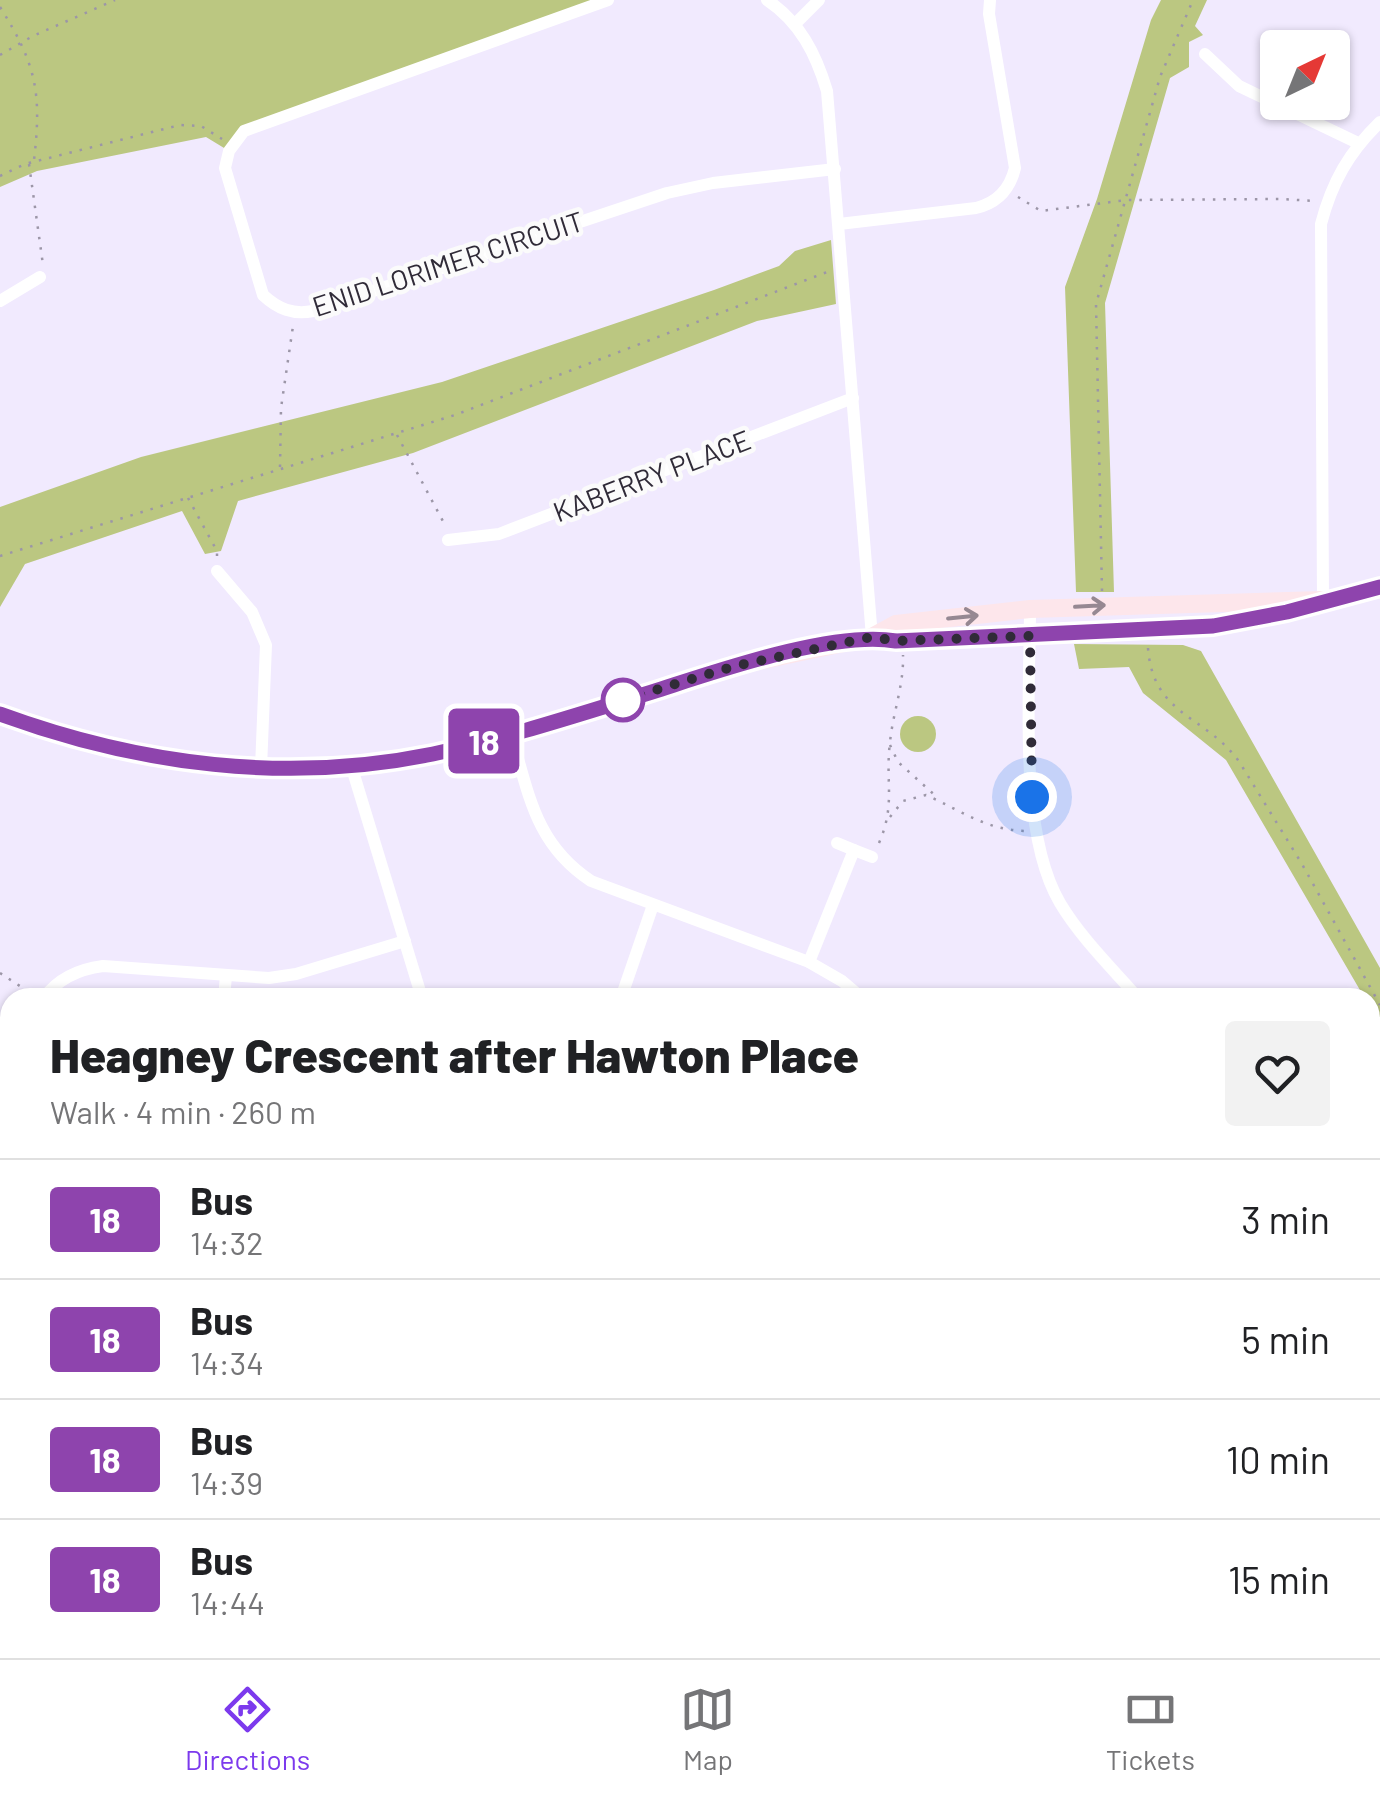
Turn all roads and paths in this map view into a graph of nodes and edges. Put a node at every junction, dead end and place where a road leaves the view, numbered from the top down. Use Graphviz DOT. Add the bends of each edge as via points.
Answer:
graph roads {
  1 [pos="115,0"];
  2 [pos="608,0"];
  3 [pos="767,0"];
  4 [pos="820,0"];
  5 [pos="990,0"];
  6 [pos="1192,0"];
  7 [pos="0,6"];
  8 [pos="794,24"];
  9 [pos="22,42"];
  10 [pos="1205,54"];
  11 [pos="0,55"];
  12 [pos="1380,122"];
  13 [pos="1358,144"];
  14 [pos="232,146"];
  15 [pos="32,162"];
  16 [pos="835,169"];
  17 [pos="0,176"];
  18 [pos="1006,188"];
  19 [pos="1125,201"];
  20 [pos="1326,204"];
  21 [pos="839,224"];
  22 [pos="42,252"];
  23 [pos="843,267"];
  24 [pos="40,277"];
  25 [pos="0,301"];
  26 [pos="295,312"];
  27 [pos="853,398"];
  28 [pos="397,433"];
  29 [pos="280,468"];
  30 [pos="187,497"];
  31 [pos="448,540"];
  32 [pos="0,556"];
  33 [pos="216,571"];
  34 [pos="1380,587"];
  35 [pos="1324,600"];
  36 [pos="1103,606"];
  37 [pos="1030,610"];
  38 [pos="1030,636"];
  39 [pos="872,637"];
  40 [pos="902,641"];
  41 [pos="1148,641"];
  42 [pos="0,714"];
  43 [pos="510,734"];
  44 [pos="890,744"];
  45 [pos="351,766"];
  46 [pos="261,768"];
  47 [pos="944,802"];
  48 [pos="890,818"];
  49 [pos="1035,829"];
  50 [pos="837,843"];
  51 [pos="854,850"];
  52 [pos="872,857"];
  53 [pos="653,904"];
  54 [pos="405,941"];
  55 [pos="809,962"];
  56 [pos="0,972"];
  57 [pos="226,976"];
  58 [pos="22,988"];
  59 [pos="54,988"];
  60 [pos="225,988"];
  61 [pos="419,988"];
  62 [pos="625,988"];
  63 [pos="850,988"];
  64 [pos="1129,988"];
  65 [pos="1371,988"];
  1 -- 9 [label="path"];
  2 -- 14 [label="street" via="255,126"];
  3 -- 8 [label="street"];
  4 -- 8 [label="street"];
  5 -- 18 [label="street" via="1015,168"];
  6 -- 19 [label="path" via="1160,78"];
  7 -- 9 [label="path"];
  8 -- 16 [label="street" via="828,91"];
  9 -- 11 [label="path"];
  9 -- 15 [label="path" via="36,86"];
  10 -- 13 [label="street" via="1239,86"];
  12 -- 13 [label="street"];
  13 -- 20 [label="street"];
  14 -- 15 [label="path" via="201,126 180,125"];
  14 -- 26 [label="street, ENID LORIMER CIRCUIT" via="225,168 257,281 274,306"];
  15 -- 17 [label="path"];
  15 -- 22 [label="path"];
  16 -- 21 [label="street"];
  16 -- 26 [label="street, ENID LORIMER CIRCUIT" via="667,193"];
  18 -- 19 [label="path" via="1040,210"];
  18 -- 21 [label="street" via="987,206"];
  19 -- 20 [label="path" via="1280,198"];
  19 -- 36 [label="path" via="1095,316"];
  20 -- 35 [label="street" via="1319,252"];
  21 -- 23 [label="street"];
  23 -- 27 [label="street"];
  23 -- 28 [label="path"];
  24 -- 25 [label="street"];
  26 -- 29 [label="path"];
  27 -- 31 [label="street, KABERRY PLACE" via="500,534"];
  27 -- 39 [label="street"];
  28 -- 29 [label="path"];
  28 -- 31 [label="path"];
  29 -- 30 [label="path"];
  30 -- 32 [label="path"];
  30 -- 33 [label="path" via="217,551"];
  33 -- 46 [label="street" via="252,612 266,645"];
  34 -- 35 [label="street"];
  35 -- 36 [label="street"];
  35 -- 38 [label="street" via="1213,626"];
  37 -- 36 [label="street, one-way"];
  37 -- 38 [label="street"];
  39 -- 37 [label="street, one-way" via="896,624"];
  38 -- 40 [label="street"];
  38 -- 49 [label="street"];
  39 -- 40 [label="street"];
  39 -- 43 [label="street" via="735,666"];
  40 -- 44 [label="path"];
  41 -- 65 [label="path" via="1156,687 1240,763"];
  42 -- 46 [label="street" via="123,751"];
  43 -- 45 [label="street"];
  43 -- 53 [label="street" via="536,815 561,858 591,881"];
  44 -- 47 [label="path" via="898,762"];
  44 -- 48 [label="path"];
  45 -- 46 [label="street"];
  45 -- 54 [label="street"];
  47 -- 48 [label="path" via="917,795"];
  47 -- 49 [label="path" via="993,827"];
  48 -- 52 [label="path"];
  49 -- 64 [label="street" via="1058,900"];
  50 -- 51 [label="street"];
  51 -- 52 [label="street"];
  51 -- 55 [label="street"];
  53 -- 55 [label="street"];
  53 -- 62 [label="street"];
  54 -- 57 [label="street" via="296,974"];
  54 -- 61 [label="street"];
  55 -- 63 [label="street"];
  56 -- 58 [label="path"];
  57 -- 59 [label="street" via="104,966 84,968"];
  57 -- 60 [label="street"];
}
